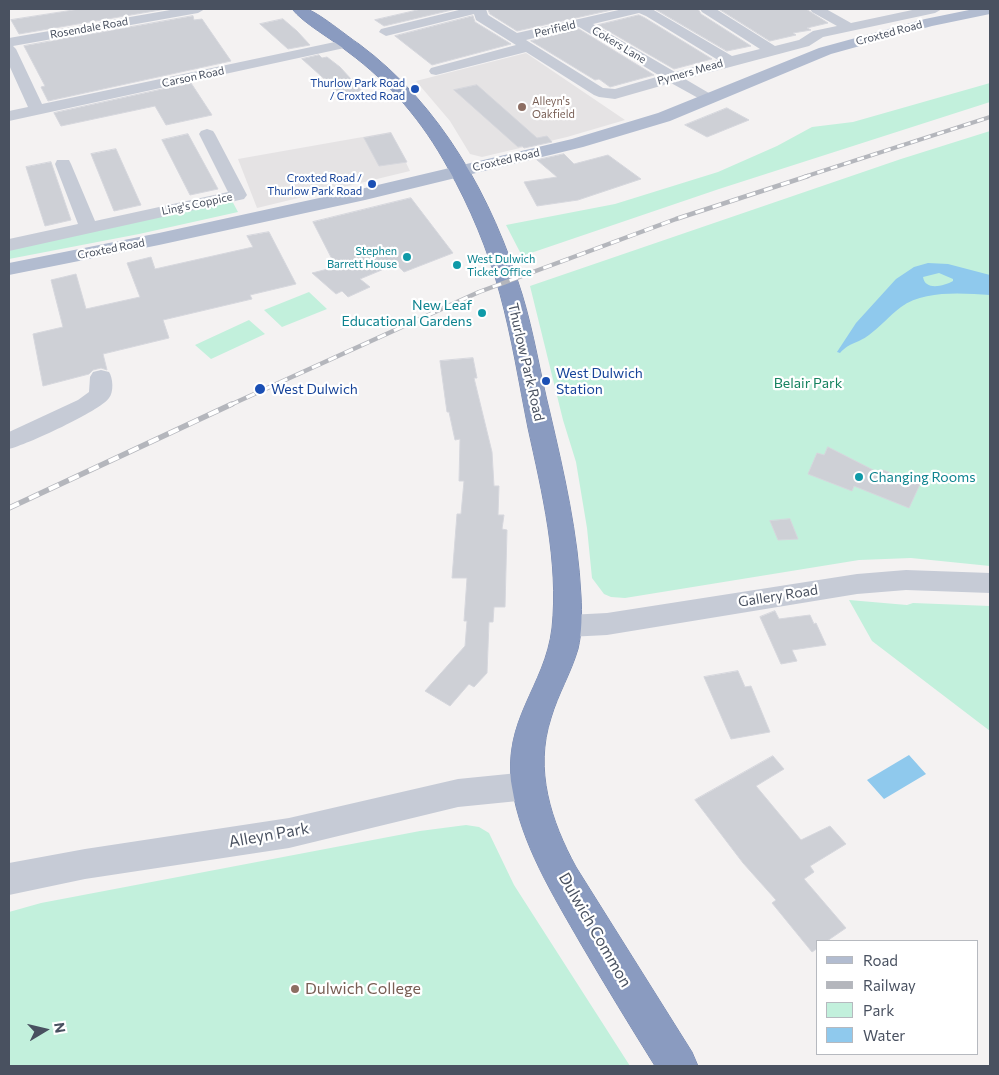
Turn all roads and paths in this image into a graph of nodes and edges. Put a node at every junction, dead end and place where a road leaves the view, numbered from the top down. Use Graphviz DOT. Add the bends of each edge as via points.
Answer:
graph roads {
  1 [pos="198,9"];
  2 [pos="299,9"];
  3 [pos="483,9"];
  4 [pos="707,9"];
  5 [pos="818,9"];
  6 [pos="933,9"];
  7 [pos="990,10"];
  8 [pos="581,23"];
  9 [pos="850,27"];
  10 [pos="386,32"];
  11 [pos="9,42"];
  12 [pos="521,42"];
  13 [pos="349,44"];
  14 [pos="9,49"];
  15 [pos="773,51"];
  16 [pos="730,61"];
  17 [pos="436,70"];
  18 [pos="673,77"];
  19 [pos="709,99"];
  20 [pos="38,110"];
  21 [pos="9,116"];
  22 [pos="207,134"];
  23 [pos="63,164"];
  24 [pos="460,170"];
  25 [pos="149,214"];
  26 [pos="88,227"];
  27 [pos="159,240"];
  28 [pos="9,245"];
  29 [pos="9,269"];
  30 [pos="101,376"];
  31 [pos="9,441"];
  32 [pos="990,583"];
  33 [pos="568,626"];
  34 [pos="528,786"];
  35 [pos="9,879"];
  36 [pos="678,1066"];
  1 -- 11 [label="street, Rosendale Road"];
  2 -- 13 [label="highway, Thurlow Park Road"];
  3 -- 10 [label="street"];
  3 -- 12 [label="street" via="481,17"];
  4 -- 15 [label="street"];
  5 -- 9 [label="street"];
  6 -- 9 [label="street, Pymers Mead"];
  7 -- 19 [label="main road, Croxted Road" via="825,51"];
  8 -- 12 [label="street, Perifield"];
  8 -- 16 [label="street, Perifield" via="640,9"];
  8 -- 18 [label="street, Cokers Lane"];
  9 -- 15 [label="street, Pymers Mead" via="818,34 804,43"];
  12 -- 17 [label="street, Perifield"];
  12 -- 18 [label="street, Pymers Mead" via="599,92 615,94"];
  13 -- 20 [label="street, Carson Road"];
  13 -- 24 [label="highway, Thurlow Park Road" via="411,100"];
  14 -- 20 [label="street"];
  15 -- 16 [label="street, Pymers Mead"];
  16 -- 18 [label="street, Pymers Mead"];
  18 -- 19 [label="street, Cokers Lane"];
  19 -- 24 [label="main road, Croxted Road" via="614,133"];
  20 -- 21 [label="street, Carson Road"];
  22 -- 25 [label="street, Ling's Coppice" via="238,195"];
  23 -- 26 [label="street"];
  24 -- 27 [label="main road, Croxted Road"];
  24 -- 33 [label="highway, Thurlow Park Road" via="488,231 514,306 563,540"];
  25 -- 26 [label="street, Ling's Coppice"];
  25 -- 27 [label="street, Ling's Coppice"];
  26 -- 28 [label="street, Ling's Coppice"];
  27 -- 29 [label="main road, Croxted Road"];
  30 -- 31 [label="street" via="100,395 86,405"];
  32 -- 33 [label="street, Gallery Road" via="906,580 857,584 607,624"];
  33 -- 34 [label="highway, Thurlow Park Road" via="561,654 531,730"];
  34 -- 35 [label="street, Alleyn Park" via="458,794 289,833"];
  34 -- 36 [label="highway, Dulwich Common" via="535,820 568,888"];
}
